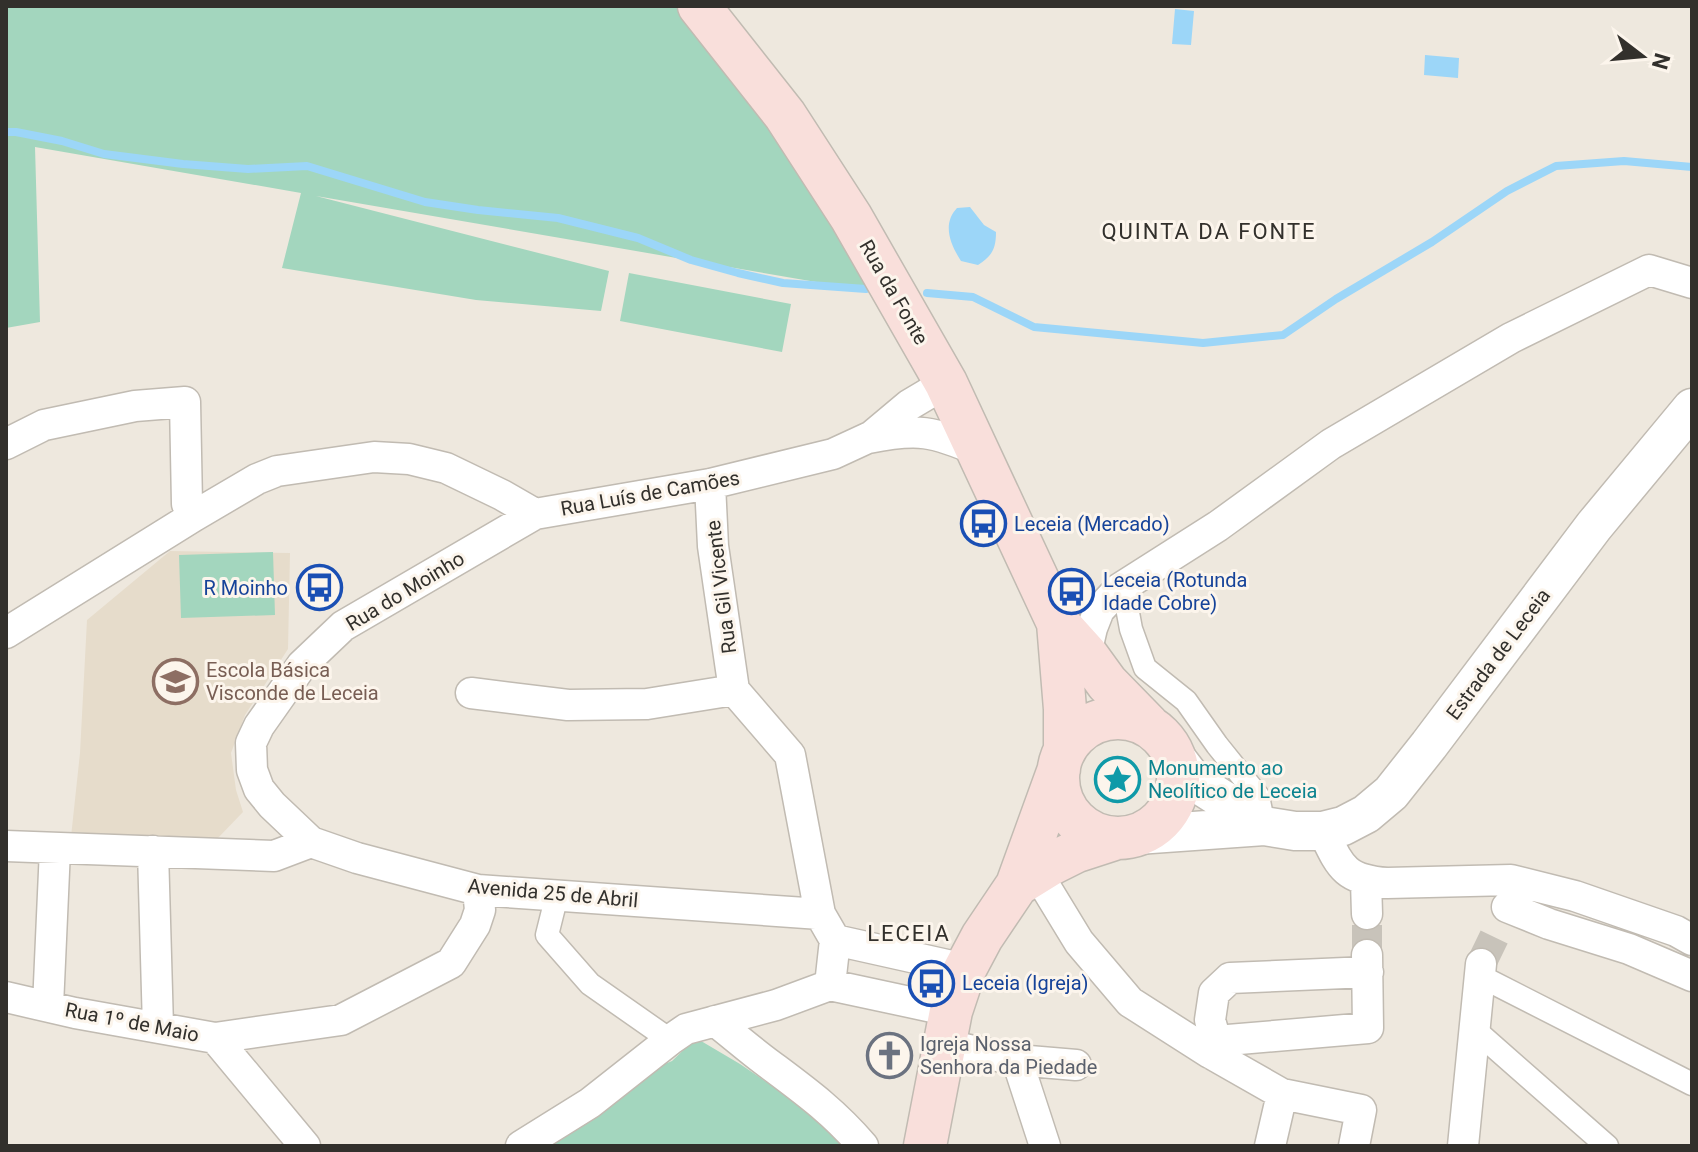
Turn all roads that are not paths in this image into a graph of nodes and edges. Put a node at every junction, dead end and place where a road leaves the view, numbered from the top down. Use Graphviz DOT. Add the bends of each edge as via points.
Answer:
graph roads {
  1 [pos="699,6"];
  2 [pos="1692,283"];
  3 [pos="946,383"];
  4 [pos="1687,425"];
  5 [pos="866,439"];
  6 [pos="6,444"];
  7 [pos="979,451"];
  8 [pos="710,484"];
  9 [pos="535,514"];
  10 [pos="194,516"];
  11 [pos="1123,586"];
  12 [pos="1053,613"];
  13 [pos="6,633"];
  14 [pos="1086,654"];
  15 [pos="734,690"];
  16 [pos="471,693"];
  17 [pos="1161,740"];
  18 [pos="1062,760"];
  19 [pos="1264,826"];
  20 [pos="1323,831"];
  21 [pos="1127,837"];
  22 [pos="311,842"];
  23 [pos="6,846"];
  24 [pos="55,849"];
  25 [pos="153,851"];
  26 [pos="1027,879"];
  27 [pos="1366,881"];
  28 [pos="478,890"];
  29 [pos="557,895"];
  30 [pos="1506,904"];
  31 [pos="1367,914"];
  32 [pos="828,927"];
  33 [pos="1692,940"];
  34 [pos="969,961"];
  35 [pos="1479,969"];
  36 [pos="1692,976"];
  37 [pos="830,985"];
  38 [pos="6,997"];
  39 [pos="48,1006"];
  40 [pos="715,1021"];
  41 [pos="158,1027"];
  42 [pos="948,1028"];
  43 [pos="1475,1030"];
  44 [pos="215,1038"];
  45 [pos="670,1040"];
  46 [pos="1213,1047"];
  47 [pos="1017,1060"];
  48 [pos="1076,1065"];
  49 [pos="1692,1084"];
  50 [pos="1282,1094"];
  51 [pos="305,1146"];
  52 [pos="521,1146"];
  53 [pos="863,1146"];
  54 [pos="925,1146"];
  55 [pos="1045,1146"];
  56 [pos="1270,1146"];
  57 [pos="1354,1146"];
  58 [pos="1463,1146"];
  59 [pos="1607,1146"];
  1 -- 3 [label="main road, Rua da Fonte" via="814,158"];
  2 -- 11 [label="street" via="1649,270 1511,338 1331,444 1218,526"];
  3 -- 5 [label="street, Rua Luís de Camões"];
  3 -- 7 [label="main road, Rua da Fonte"];
  4 -- 20 [label="street, Estrada de Leceia" via="1594,526 1391,793 1366,814"];
  5 -- 7 [label="street, Rua Luís de Camões" via="933,433"];
  5 -- 8 [label="street, Rua Luís de Camões" via="810,461"];
  6 -- 10 [label="street" via="44,425 135,406 185,402 187,504"];
  7 -- 12 [label="main road, Rua da Fonte"];
  8 -- 9 [label="street, Rua Luís de Camões"];
  8 -- 15 [label="street, Rua Gil Vicente" via="713,546"];
  9 -- 10 [label="street, Rua Luís de Camões" via="446,468 374,457 277,471"];
  9 -- 22 [label="street, Rua do Moinho" via="343,626 302,665 259,726 251,743 259,789"];
  10 -- 13 [label="street, Rua Luís de Camões"];
  11 -- 14 [label="street" via="1099,610"];
  11 -- 19 [label="street" via="1145,668 1186,701 1258,796"];
  12 -- 14 [label="main road, Rua da Fonte"];
  12 -- 18 [label="main road, Rua da Fonte" via="1065,709"];
  14 -- 17 [label="main road, Rua da Fonte"];
  15 -- 16 [label="street" via="647,704 568,705"];
  15 -- 32 [label="street" via="790,755"];
  17 -- 18 [label="main road" via="1130,719 1111,718 1076,735"];
  17 -- 19 [label="street, Estrada de Leceia" via="1203,787"];
  17 -- 21 [label="main road" via="1178,773 1177,792 1155,825"];
  18 -- 21 [label="main road" via="1059,789 1079,824 1097,834"];
  18 -- 26 [label="main road, Estrada de Leceia"];
  19 -- 20 [label="street, Estrada de Leceia"];
  19 -- 21 [label="street, Estrada de Leceia"];
  20 -- 27 [label="street" via="1338,863"];
  21 -- 26 [label="main road, Estrada de Leceia" via="1077,851"];
  22 -- 25 [label="street" via="274,856"];
  22 -- 28 [label="street, Avenida 25 de Abril"];
  23 -- 24 [label="street"];
  24 -- 25 [label="street"];
  24 -- 39 [label="street"];
  25 -- 41 [label="street"];
  26 -- 34 [label="main road, Estrada de Leceia"];
  26 -- 46 [label="street" via="1130,1002"];
  27 -- 30 [label="street"];
  27 -- 31 [label="street"];
  28 -- 29 [label="street, Avenida 25 de Abril"];
  28 -- 44 [label="street" via="475,925 451,963 341,1020"];
  29 -- 32 [label="street, Avenida 25 de Abril"];
  29 -- 45 [label="street" via="547,935 590,984"];
  30 -- 33 [label="street" via="1575,896"];
  30 -- 36 [label="street"];
  32 -- 34 [label="street, Avenida 25 de Abril"];
  32 -- 37 [label="street"];
  34 -- 42 [label="main road, Estrada de Leceia"];
  35 -- 43 [label="street"];
  35 -- 49 [label="street"];
  37 -- 40 [label="street"];
  37 -- 42 [label="street"];
  38 -- 39 [label="street, Rua 1º de Maio"];
  39 -- 41 [label="street, Rua 1º de Maio"];
  40 -- 45 [label="street"];
  40 -- 53 [label="street" via="817,1100"];
  41 -- 44 [label="street, Rua 1º de Maio"];
  42 -- 47 [label="street"];
  42 -- 54 [label="main road, Estrada de Leceia"];
  43 -- 58 [label="street"];
  43 -- 59 [label="street"];
  44 -- 51 [label="street, Rua 1º de Maio"];
  45 -- 52 [label="street" via="590,1103"];
  46 -- 46 [label="street" via="1368,1028 1367,963 1230,978 1214,993"];
  46 -- 50 [label="street"];
  47 -- 48 [label="street"];
  47 -- 55 [label="street"];
  50 -- 56 [label="street"];
  50 -- 57 [label="street" via="1361,1110"];
}
